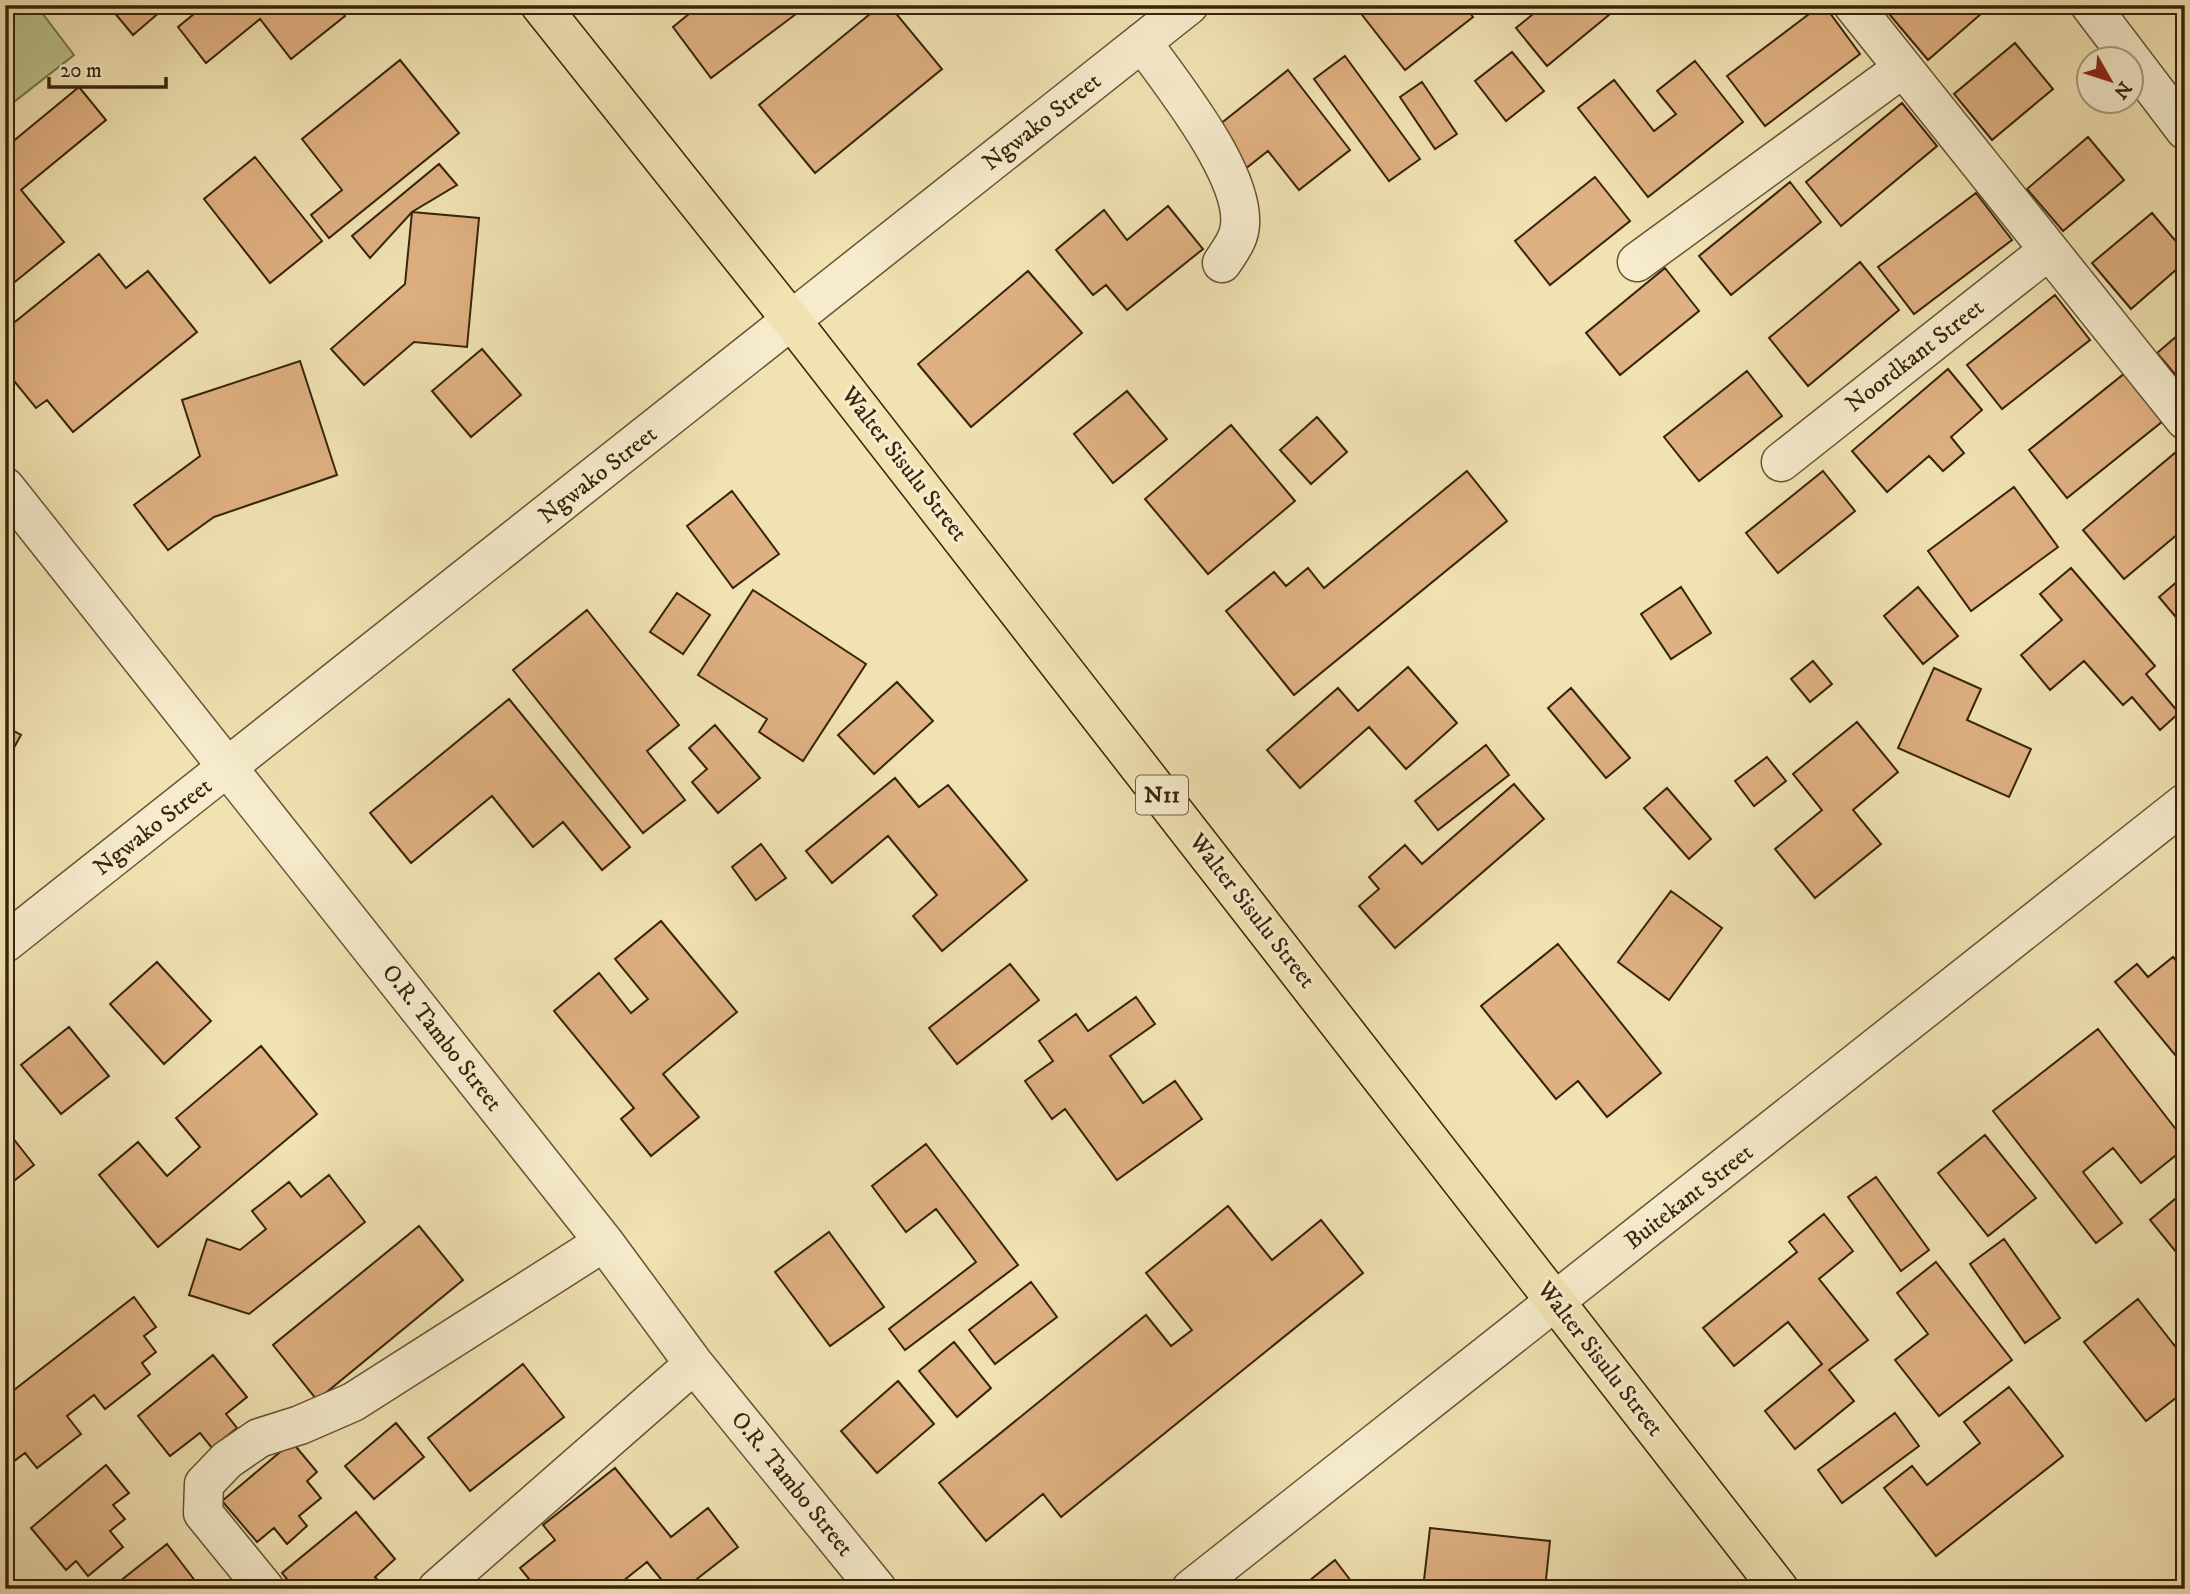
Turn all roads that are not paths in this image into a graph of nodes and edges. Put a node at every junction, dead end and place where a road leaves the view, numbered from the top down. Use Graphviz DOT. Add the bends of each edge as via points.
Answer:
graph roads {
  1 [pos="540,5"];
  2 [pos="1189,5"];
  3 [pos="1853,5"];
  4 [pos="2090,5"];
  5 [pos="1142,43"];
  6 [pos="1903,68"];
  7 [pos="2185,130"];
  8 [pos="2049,250"];
  9 [pos="1637,262"];
  10 [pos="1222,263"];
  11 [pos="792,321"];
  12 [pos="2185,420"];
  13 [pos="1781,462"];
  14 [pos="5,488"];
  15 [pos="228,768"];
  16 [pos="2185,803"];
  17 [pos="5,943"];
  18 [pos="604,1242"];
  19 [pos="1556,1303"];
  20 [pos="694,1364"];
  21 [pos="265,1589"];
  22 [pos="437,1589"];
  23 [pos="877,1589"];
  24 [pos="1191,1589"];
  25 [pos="1779,1589"];
  1 -- 11 [label="highway, Walter Sisulu Street / N11"];
  2 -- 5 [label="street, Ngwako Street"];
  3 -- 6 [label="street"];
  4 -- 7 [label="street"];
  5 -- 10 [label="street" via="1216,148 1236,194 1238,235"];
  5 -- 11 [label="street, Ngwako Street"];
  6 -- 8 [label="street"];
  6 -- 9 [label="street"];
  8 -- 12 [label="street"];
  8 -- 13 [label="street, Noordkant Street"];
  11 -- 15 [label="street, Ngwako Street"];
  11 -- 19 [label="highway, Walter Sisulu Street / N11"];
  14 -- 15 [label="street, O.R. Tambo Street"];
  15 -- 17 [label="street, Ngwako Street"];
  15 -- 18 [label="street, O.R. Tambo Street"];
  16 -- 19 [label="street, Buitekant Street"];
  18 -- 20 [label="street, O.R. Tambo Street"];
  18 -- 21 [label="street" via="354,1402 260,1438 226,1460 204,1484 203,1513"];
  19 -- 24 [label="street, Buitekant Street"];
  19 -- 25 [label="highway, Walter Sisulu Street / N11"];
  20 -- 22 [label="street"];
  20 -- 23 [label="street, O.R. Tambo Street"];
}
